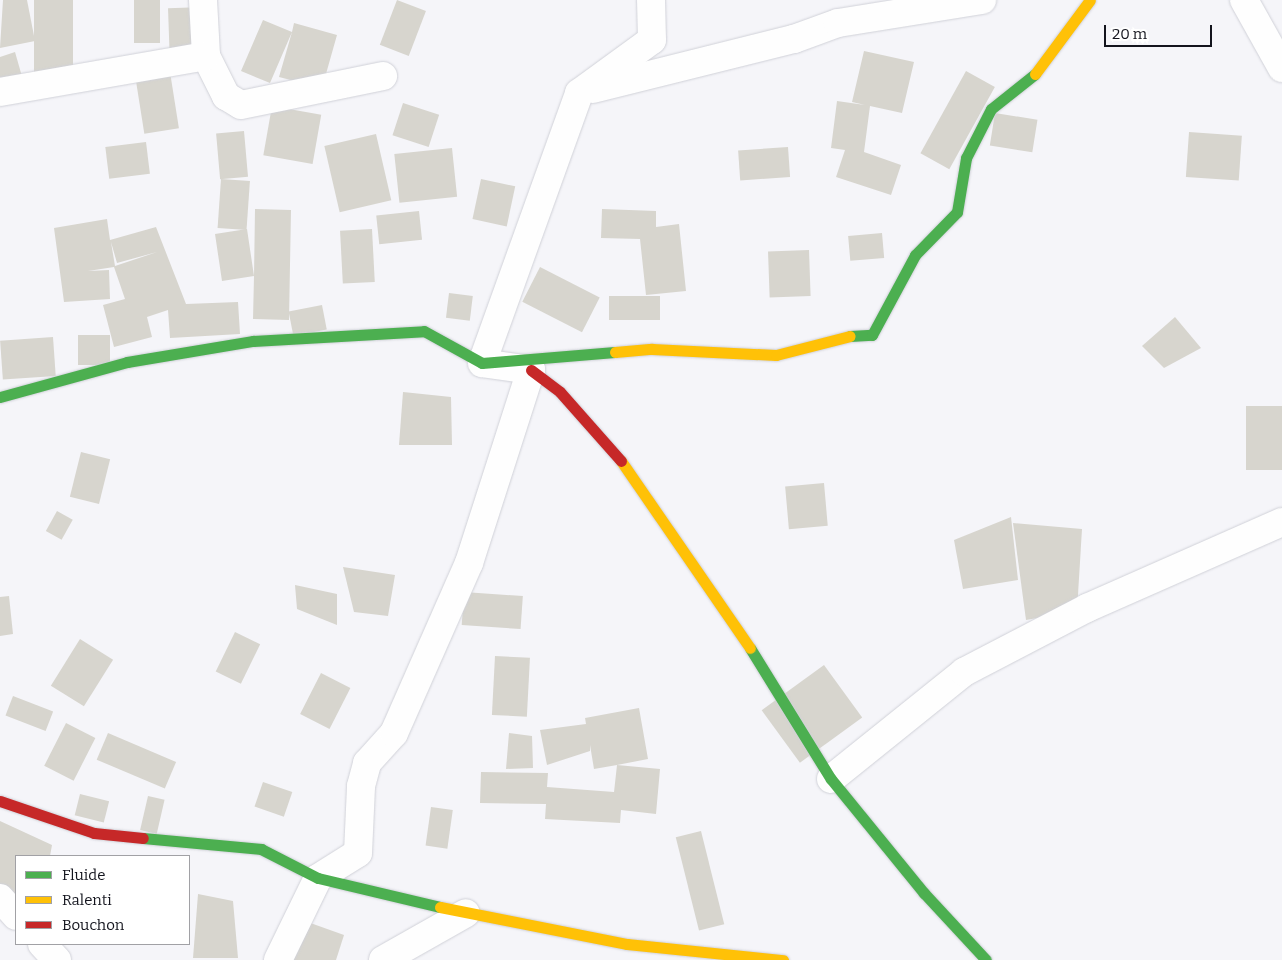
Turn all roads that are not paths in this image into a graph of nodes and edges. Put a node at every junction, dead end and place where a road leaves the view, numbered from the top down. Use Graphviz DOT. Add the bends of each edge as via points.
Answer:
graph roads {
  1 [pos="203,0"];
  2 [pos="651,0"];
  3 [pos="982,0"];
  4 [pos="1090,0"];
  5 [pos="1244,0"];
  6 [pos="206,56"];
  7 [pos="1282,68"];
  8 [pos="383,76"];
  9 [pos="0,92"];
  10 [pos="579,93"];
  11 [pos="482,363"];
  12 [pos="531,370"];
  13 [pos="0,397"];
  14 [pos="1282,522"];
  15 [pos="831,779"];
  16 [pos="0,801"];
  17 [pos="318,878"];
  18 [pos="0,898"];
  19 [pos="466,913"];
  20 [pos="15,915"];
  21 [pos="43,945"];
  22 [pos="57,960"];
  23 [pos="278,960"];
  24 [pos="384,960"];
  25 [pos="783,960"];
  26 [pos="986,960"];
  1 -- 6 [label="street"];
  2 -- 10 [label="street" via="652,40"];
  3 -- 10 [label="street" via="838,23 794,39"];
  4 -- 11 [label="street" via="1029,81 990,109 966,158 957,212 915,255 872,335 835,337 776,354 652,349"];
  5 -- 7 [label="street"];
  6 -- 8 [label="street" via="226,96 241,105"];
  6 -- 9 [label="street"];
  10 -- 11 [label="street"];
  11 -- 12 [label="street"];
  11 -- 13 [label="street" via="424,331 252,341 127,362"];
  12 -- 15 [label="street" via="560,392 635,477 716,594"];
  12 -- 17 [label="street" via="469,563 394,733 367,763 361,786 358,853"];
  14 -- 15 [label="street" via="1088,608 964,672"];
  15 -- 26 [label="street" via="924,893"];
  16 -- 17 [label="street" via="94,833 261,849"];
  17 -- 19 [label="street"];
  17 -- 23 [label="street"];
  18 -- 20 [label="street"];
  19 -- 24 [label="street"];
  19 -- 25 [label="street" via="627,944"];
  21 -- 22 [label="street"];
}
